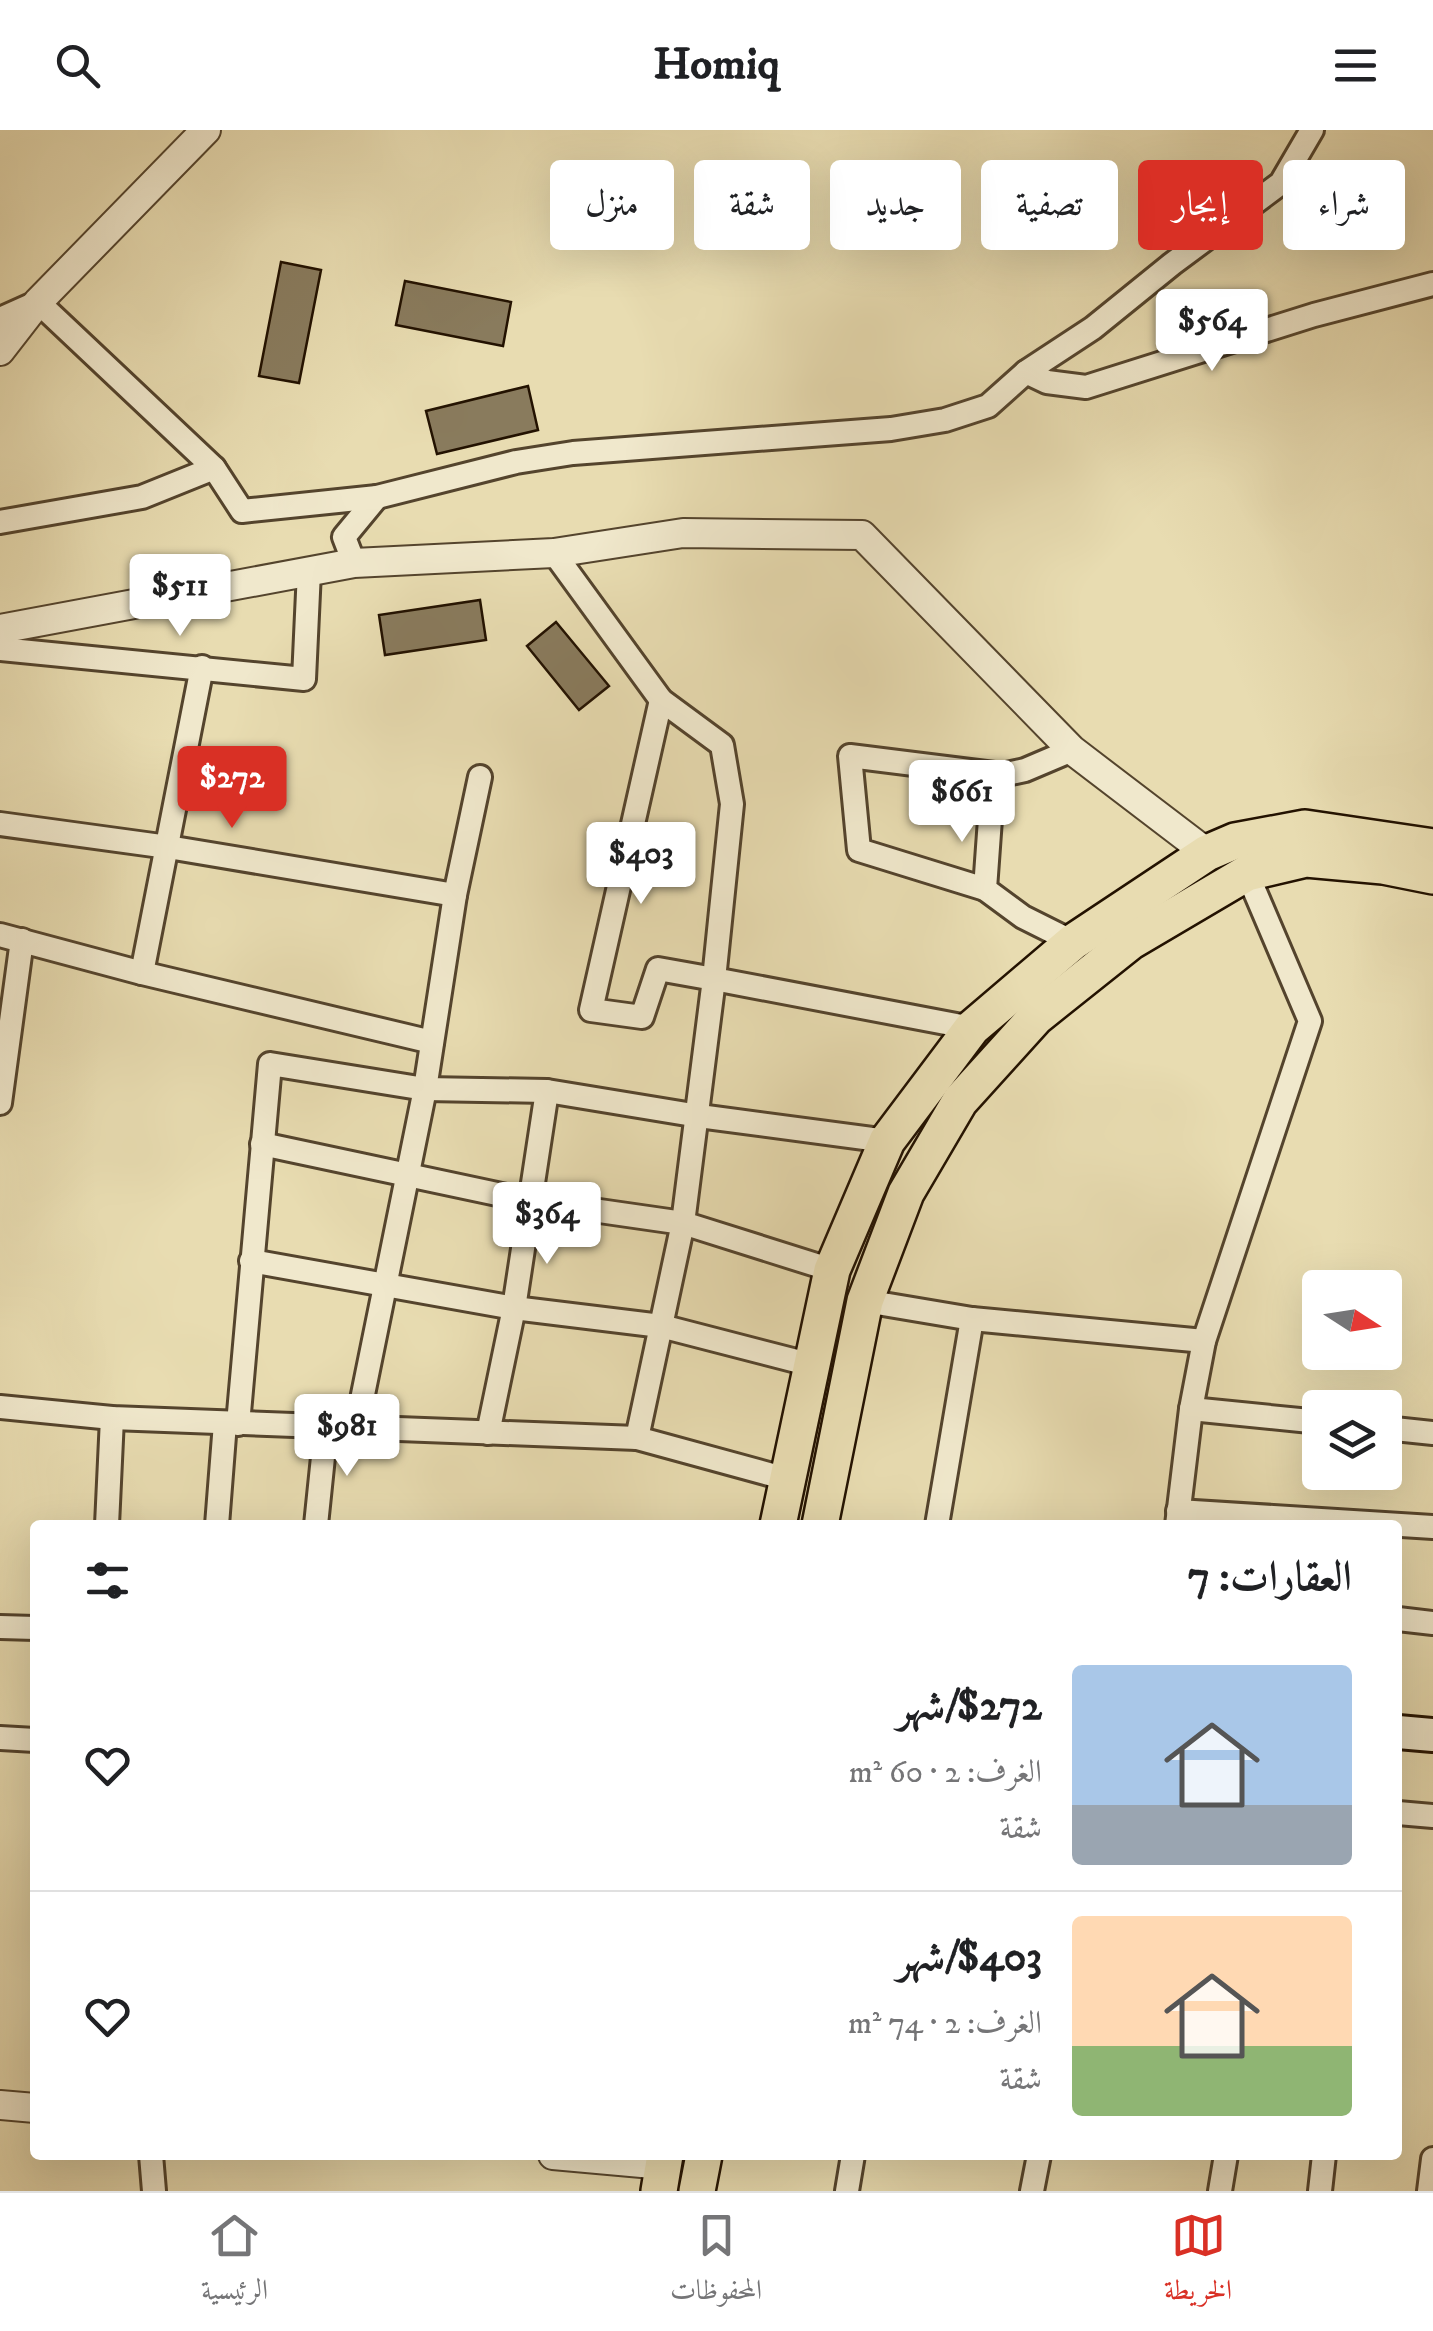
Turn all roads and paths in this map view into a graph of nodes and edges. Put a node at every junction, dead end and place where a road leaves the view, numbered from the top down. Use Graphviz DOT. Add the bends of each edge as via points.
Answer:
graph roads {
  1 [pos="206,130"];
  2 [pos="1312,130"];
  3 [pos="1433,284"];
  4 [pos="38,302"];
  5 [pos="0,319"];
  6 [pos="0,351"];
  7 [pos="1026,372"];
  8 [pos="214,468"];
  9 [pos="376,497"];
  10 [pos="0,522"];
  11 [pos="554,553"];
  12 [pos="354,563"];
  13 [pos="308,571"];
  14 [pos="0,628"];
  15 [pos="0,649"];
  16 [pos="202,667"];
  17 [pos="661,700"];
  18 [pos="1072,750"];
  19 [pos="1002,775"];
  20 [pos="480,777"];
  21 [pos="0,824"];
  22 [pos="168,847"];
  23 [pos="1433,847"];
  24 [pos="1207,853"];
  25 [pos="1248,873"];
  26 [pos="1433,876"];
  27 [pos="985,889"];
  28 [pos="455,896"];
  29 [pos="11,937"];
  30 [pos="1074,942"];
  31 [pos="142,974"];
  32 [pos="714,980"];
  33 [pos="972,1028"];
  34 [pos="432,1042"];
  35 [pos="425,1088"];
  36 [pos="547,1091"];
  37 [pos="0,1103"];
  38 [pos="699,1116"];
  39 [pos="888,1141"];
  40 [pos="262,1144"];
  41 [pos="406,1176"];
  42 [pos="530,1201"];
  43 [pos="682,1223"];
  44 [pos="251,1261"];
  45 [pos="832,1270"];
  46 [pos="384,1287"];
  47 [pos="865,1301"];
  48 [pos="514,1308"];
  49 [pos="972,1320"];
  50 [pos="661,1326"];
  51 [pos="1204,1341"];
  52 [pos="812,1365"];
  53 [pos="0,1407"];
  54 [pos="1192,1409"];
  55 [pos="112,1418"];
  56 [pos="1302,1420"];
  57 [pos="231,1423"];
  58 [pos="326,1428"];
  59 [pos="356,1429"];
  60 [pos="1402,1430"];
  61 [pos="488,1433"];
  62 [pos="1433,1433"];
  63 [pos="637,1438"];
  64 [pos="787,1479"];
  65 [pos="1178,1518"];
  66 [pos="106,1520"];
  67 [pos="218,1520"];
  68 [pos="317,1520"];
  69 [pos="779,1520"];
  70 [pos="821,1520"];
  71 [pos="937,1520"];
  72 [pos="1235,1520"];
  73 [pos="1402,1526"];
  74 [pos="1433,1527"];
  75 [pos="1402,1619"];
  76 [pos="1433,1623"];
  77 [pos="0,1628"];
  78 [pos="30,1628"];
  79 [pos="1402,1732"];
  80 [pos="1433,1735"];
  81 [pos="0,1738"];
  82 [pos="30,1740"];
  83 [pos="1402,1813"];
  84 [pos="1433,1816"];
  85 [pos="0,2105"];
  86 [pos="30,2108"];
  87 [pos="1433,2158"];
  88 [pos="151,2160"];
  89 [pos="590,2160"];
  90 [pos="703,2160"];
  91 [pos="852,2160"];
  92 [pos="1038,2160"];
  93 [pos="1220,2160"];
  94 [pos="1323,2160"];
  95 [pos="663,2170"];
  96 [pos="154,2191"];
  97 [pos="697,2191"];
  98 [pos="847,2191"];
  99 [pos="1032,2191"];
  100 [pos="1220,2191"];
  101 [pos="1320,2191"];
  102 [pos="1429,2191"];
  1 -- 4 [label="street"];
  2 -- 7 [label="street" via="1282,183"];
  3 -- 7 [label="street" via="1086,388"];
  4 -- 5 [label="street"];
  4 -- 6 [label="street"];
  4 -- 8 [label="street"];
  7 -- 9 [label="street" via="988,406 945,420 573,453"];
  8 -- 9 [label="street" via="242,512"];
  8 -- 10 [label="street" via="142,497"];
  9 -- 12 [label="street" via="344,538"];
  11 -- 12 [label="street"];
  11 -- 17 [label="street"];
  11 -- 18 [label="street" via="684,533 862,534"];
  12 -- 13 [label="street"];
  13 -- 14 [label="street"];
  13 -- 16 [label="street" via="304,678"];
  15 -- 16 [label="street"];
  16 -- 22 [label="street"];
  17 -- 32 [label="street" via="722,745 732,804"];
  17 -- 32 [label="street" via="591,1010 642,1017 658,969"];
  18 -- 19 [label="street"];
  18 -- 24 [label="street"];
  19 -- 27 [label="street" via="990,820"];
  19 -- 27 [label="street" via="850,756 859,850"];
  20 -- 28 [label="street"];
  21 -- 22 [label="street"];
  22 -- 28 [label="street"];
  22 -- 31 [label="street"];
  23 -- 24 [label="main road" via="1306,828 1234,840"];
  24 -- 30 [label="main road"];
  25 -- 26 [label="main road" via="1306,859"];
  25 -- 47 [label="main road" via="1130,942 1036,1017 960,1101 906,1192"];
  25 -- 51 [label="street" via="1310,1021"];
  27 -- 30 [label="street"];
  28 -- 34 [label="street"];
  29 -- 31 [label="street"];
  29 -- 37 [label="street"];
  30 -- 33 [label="main road"];
  31 -- 34 [label="street"];
  32 -- 33 [label="street"];
  32 -- 38 [label="street"];
  33 -- 39 [label="main road"];
  34 -- 35 [label="street"];
  35 -- 36 [label="street"];
  35 -- 40 [label="street" via="270,1064"];
  35 -- 41 [label="street"];
  36 -- 38 [label="street"];
  36 -- 42 [label="street"];
  38 -- 39 [label="street"];
  38 -- 43 [label="street"];
  39 -- 45 [label="main road"];
  40 -- 41 [label="street"];
  40 -- 44 [label="street"];
  41 -- 42 [label="street"];
  41 -- 46 [label="street"];
  42 -- 43 [label="street"];
  42 -- 48 [label="street"];
  43 -- 45 [label="street"];
  43 -- 50 [label="street"];
  44 -- 46 [label="street"];
  44 -- 57 [label="street"];
  45 -- 52 [label="main road"];
  46 -- 48 [label="street"];
  46 -- 59 [label="street"];
  47 -- 49 [label="street"];
  47 -- 70 [label="main road"];
  48 -- 50 [label="street"];
  48 -- 61 [label="street"];
  49 -- 51 [label="street"];
  49 -- 71 [label="street"];
  50 -- 52 [label="street"];
  50 -- 63 [label="street"];
  51 -- 54 [label="street"];
  52 -- 64 [label="main road"];
  53 -- 55 [label="street"];
  54 -- 56 [label="street"];
  54 -- 65 [label="street"];
  55 -- 57 [label="street"];
  55 -- 66 [label="street"];
  57 -- 58 [label="street"];
  57 -- 67 [label="street"];
  58 -- 59 [label="street"];
  58 -- 68 [label="street"];
  59 -- 61 [label="street"];
  60 -- 62 [label="street"];
  61 -- 63 [label="street"];
  63 -- 64 [label="street"];
  64 -- 69 [label="main road"];
  65 -- 72 [label="street"];
  73 -- 74 [label="street"];
  75 -- 76 [label="street"];
  77 -- 78 [label="street"];
  79 -- 80 [label="main road"];
  81 -- 82 [label="street"];
  83 -- 84 [label="street"];
  85 -- 86 [label="street"];
  87 -- 102 [label="street"];
  88 -- 96 [label="street"];
  89 -- 95 [label="street"];
  90 -- 97 [label="main road"];
  91 -- 98 [label="street"];
  92 -- 99 [label="street"];
  93 -- 100 [label="street"];
  94 -- 101 [label="street"];
}
